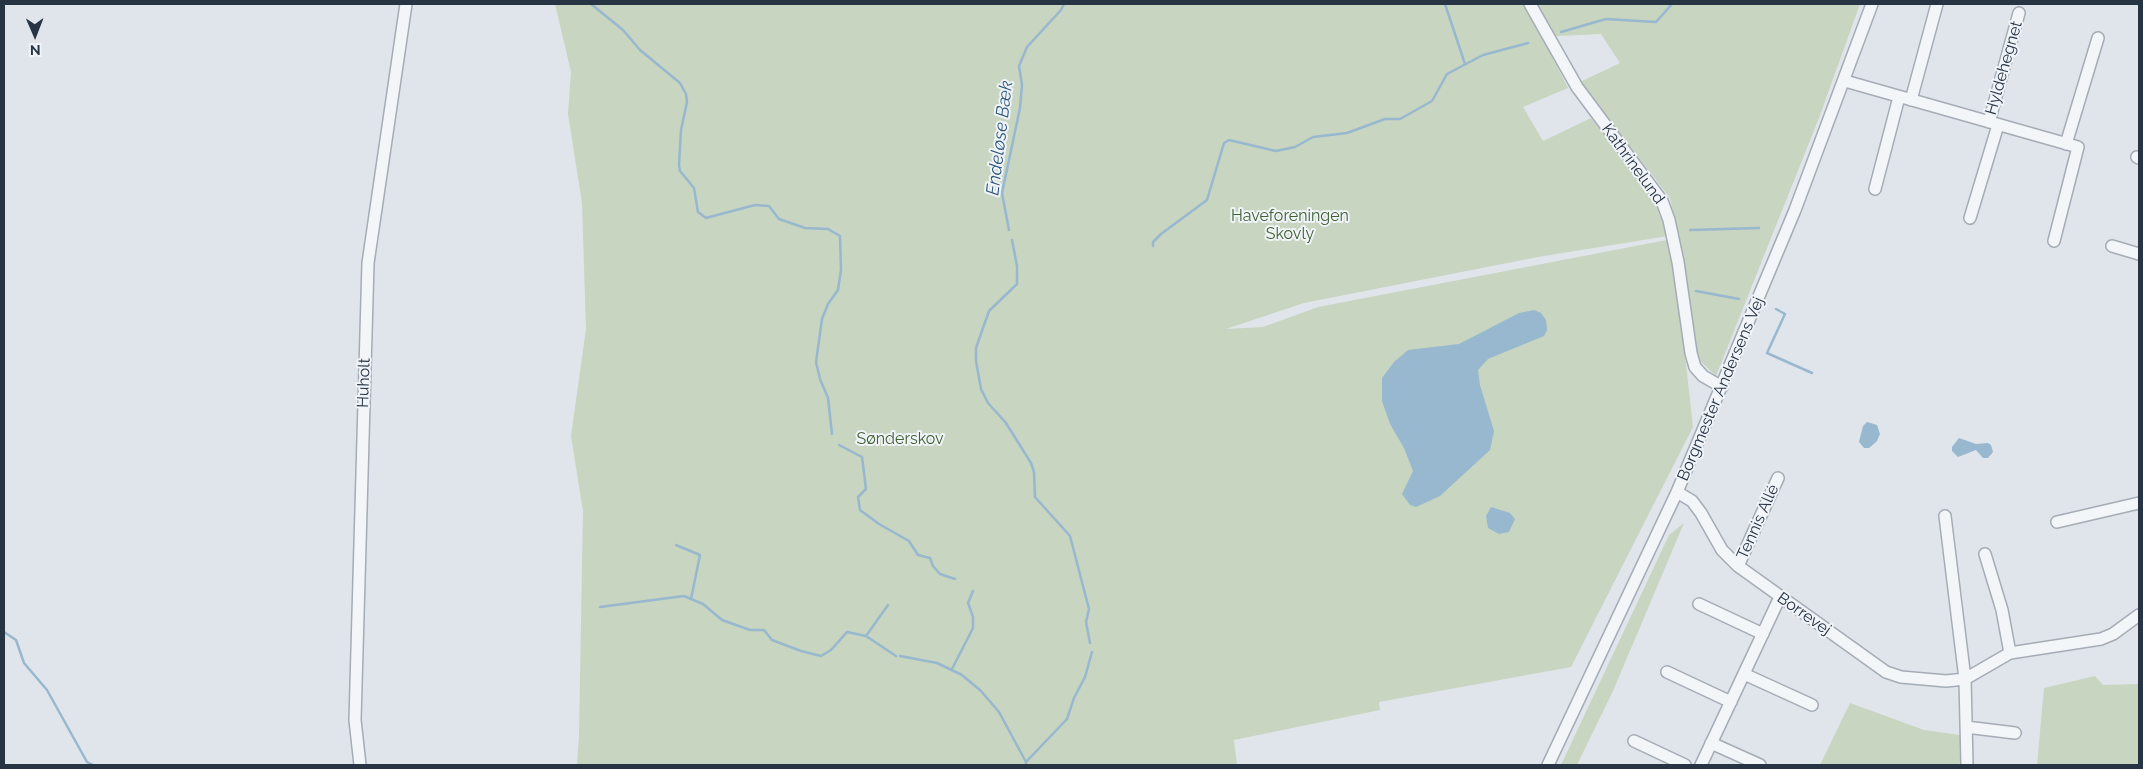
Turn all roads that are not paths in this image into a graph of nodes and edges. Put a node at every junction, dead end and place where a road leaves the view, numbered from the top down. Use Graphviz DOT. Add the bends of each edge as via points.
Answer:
graph roads {
  1 [pos="406,4"];
  2 [pos="1530,4"];
  3 [pos="1872,4"];
  4 [pos="1938,4"];
  5 [pos="2019,13"];
  6 [pos="2098,38"];
  7 [pos="1845,81"];
  8 [pos="1899,97"];
  9 [pos="1911,100"];
  10 [pos="1993,123"];
  11 [pos="2066,144"];
  12 [pos="1875,189"];
  13 [pos="1970,218"];
  14 [pos="2054,241"];
  15 [pos="2112,246"];
  16 [pos="2139,254"];
  17 [pos="1722,388"];
  18 [pos="1778,478"];
  19 [pos="1677,492"];
  20 [pos="2139,503"];
  21 [pos="1945,516"];
  22 [pos="2057,522"];
  23 [pos="1985,554"];
  24 [pos="1738,566"];
  25 [pos="1780,597"];
  26 [pos="1699,604"];
  27 [pos="2139,615"];
  28 [pos="1763,634"];
  29 [pos="2010,653"];
  30 [pos="1666,672"];
  31 [pos="1744,674"];
  32 [pos="1964,679"];
  33 [pos="1731,702"];
  34 [pos="1812,705"];
  35 [pos="1966,726"];
  36 [pos="2015,734"];
  37 [pos="1634,741"];
  38 [pos="1712,743"];
  39 [pos="360,765"];
  40 [pos="1548,765"];
  41 [pos="1685,765"];
  42 [pos="1701,765"];
  43 [pos="1760,765"];
  44 [pos="1967,765"];
  1 -- 39 [label="street, Huholt" via="368,263 356,720"];
  2 -- 17 [label="street, Kathrinelund" via="1577,87 1662,201 1678,262 1695,367"];
  3 -- 7 [label="street, Borgmester Andersens Vej"];
  4 -- 9 [label="street"];
  5 -- 10 [label="street, Hyldehegnet"];
  6 -- 11 [label="street"];
  7 -- 8 [label="street, Hyldehegnet"];
  7 -- 17 [label="street, Borgmester Andersens Vej"];
  8 -- 9 [label="street, Hyldehegnet"];
  8 -- 12 [label="street"];
  9 -- 10 [label="street, Hyldehegnet"];
  10 -- 11 [label="street, Hyldehegnet"];
  10 -- 13 [label="street, Hyldehegnet"];
  11 -- 14 [label="street" via="2078,147"];
  15 -- 16 [label="street"];
  17 -- 19 [label="street, Borgmester Andersens Vej"];
  18 -- 24 [label="street, Tennis Allé"];
  19 -- 24 [label="street, Borrevej" via="1692,501 1722,550"];
  19 -- 40 [label="street, Borgmester Andersens Vej"];
  20 -- 22 [label="street"];
  21 -- 32 [label="street"];
  23 -- 29 [label="street" via="2002,610"];
  24 -- 25 [label="street, Borrevej"];
  25 -- 28 [label="street"];
  25 -- 32 [label="street, Borrevej" via="1886,672 1901,677 1946,681"];
  26 -- 28 [label="street"];
  27 -- 29 [label="street, Borrevej" via="2101,639"];
  28 -- 31 [label="street"];
  29 -- 32 [label="street, Borrevej"];
  30 -- 33 [label="street"];
  31 -- 33 [label="street"];
  31 -- 34 [label="street"];
  32 -- 35 [label="street"];
  33 -- 38 [label="street"];
  35 -- 36 [label="street"];
  35 -- 44 [label="street"];
  37 -- 41 [label="street"];
  38 -- 42 [label="street"];
  38 -- 43 [label="street"];
}
